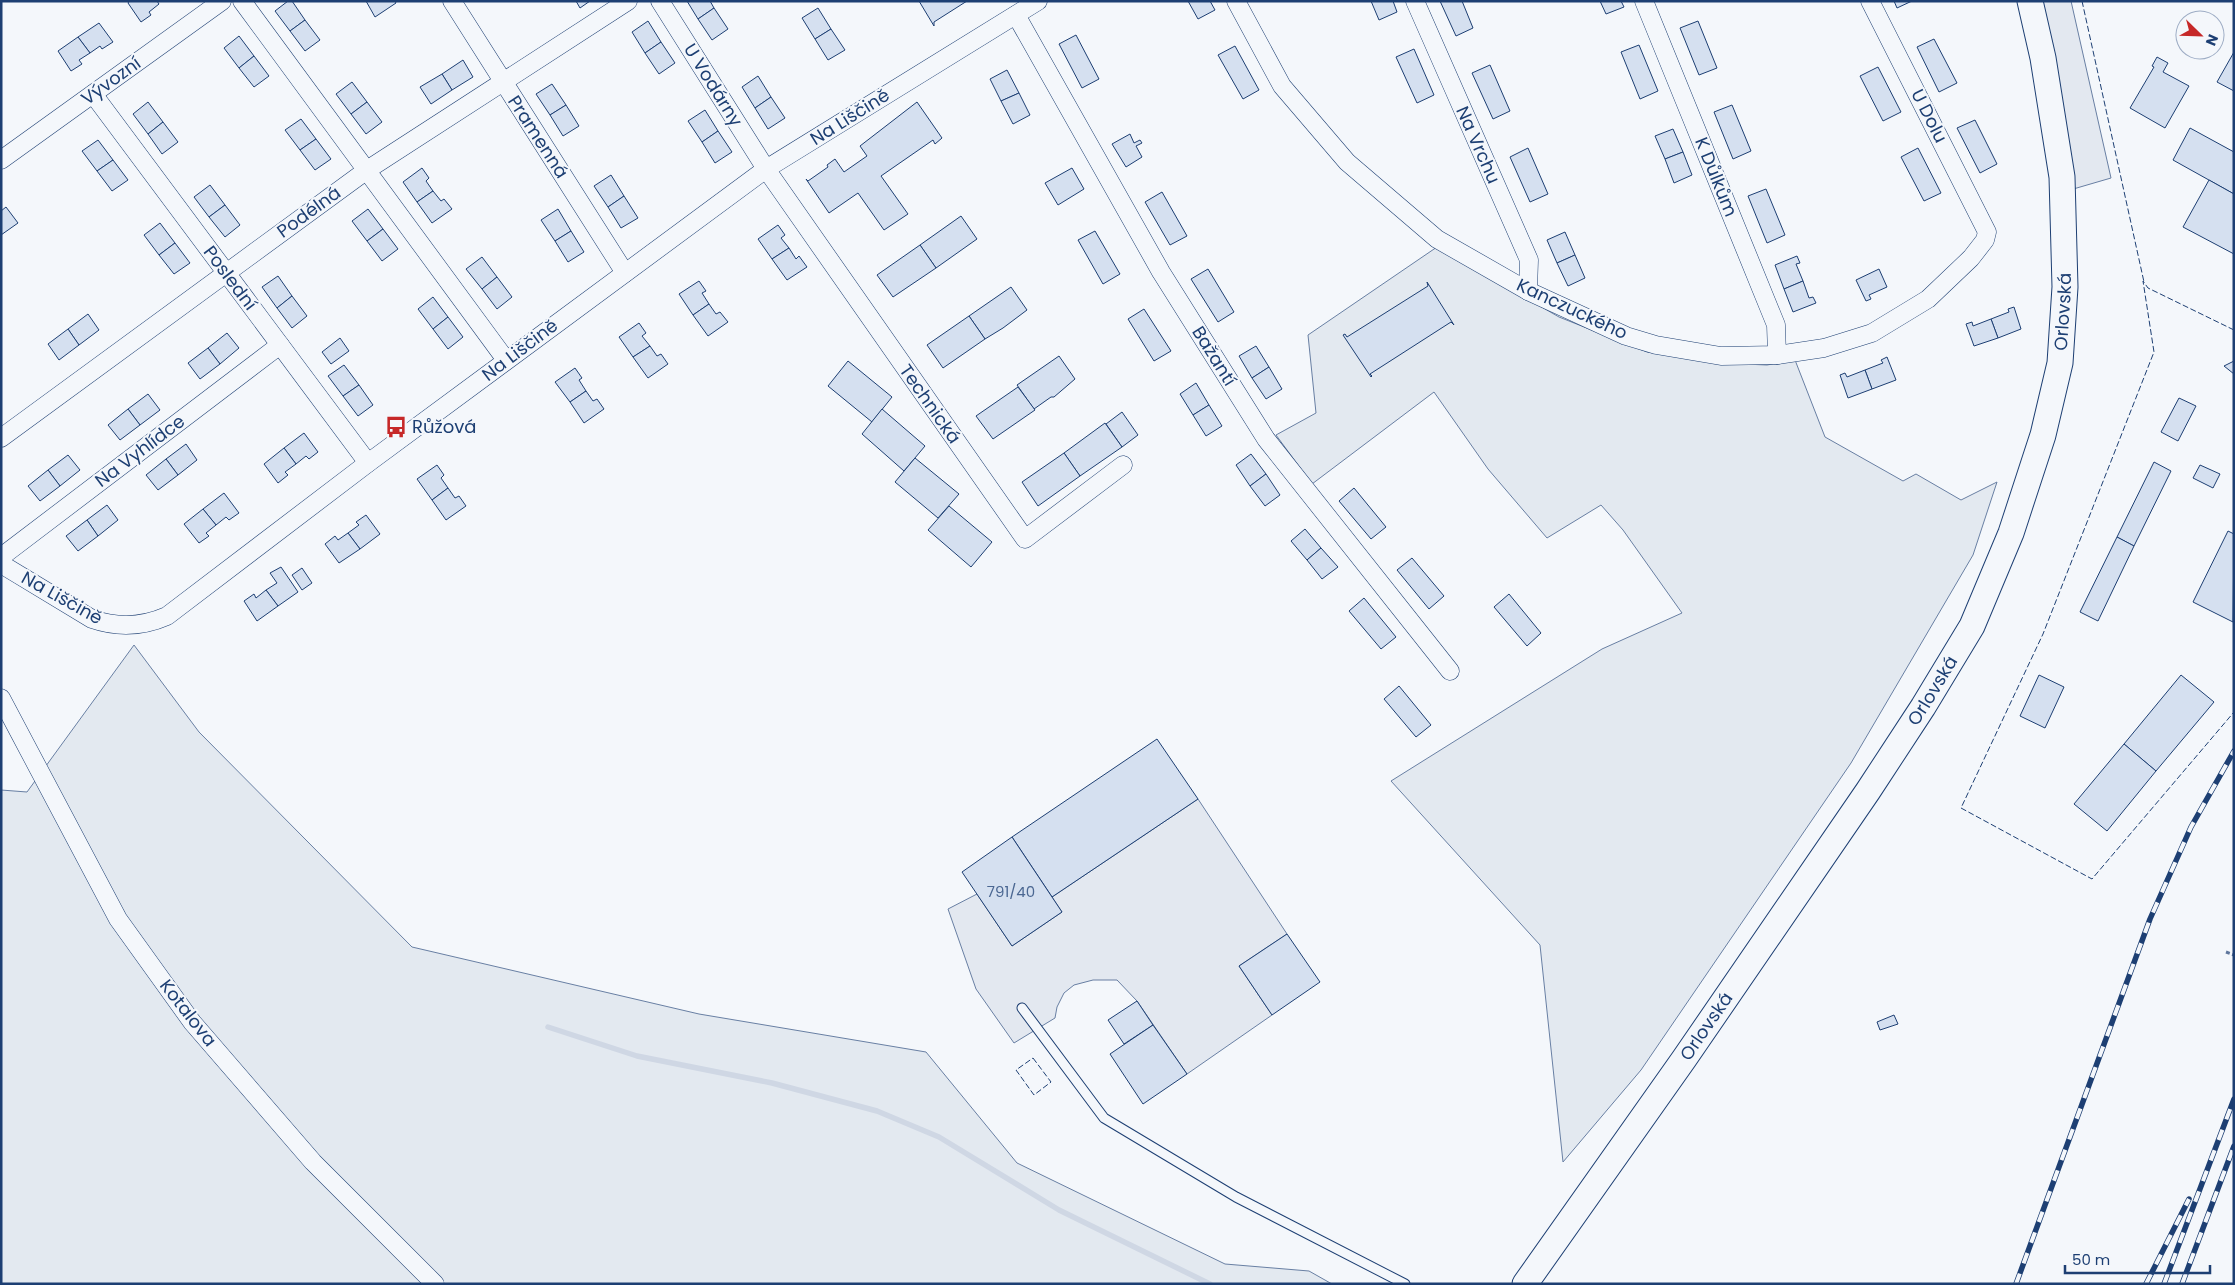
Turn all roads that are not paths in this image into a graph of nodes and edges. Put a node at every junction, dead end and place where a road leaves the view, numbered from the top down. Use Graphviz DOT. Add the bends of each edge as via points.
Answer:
graph roads {
  1 [pos="222,1"];
  2 [pos="242,1"];
  3 [pos="452,1"];
  4 [pos="628,1"];
  5 [pos="660,1"];
  6 [pos="1038,1"];
  7 [pos="1236,1"];
  8 [pos="1415,1"];
  9 [pos="1644,1"];
  10 [pos="1870,1"];
  11 [pos="2030,1"];
  12 [pos="1016,14"];
  13 [pos="502,83"];
  14 [pos="94,94"];
  15 [pos="1,160"];
  16 [pos="766,168"];
  17 [pos="367,170"];
  18 [pos="1987,232"];
  19 [pos="625,272"];
  20 [pos="226,273"];
  21 [pos="1528,291"];
  22 [pos="280,345"];
  23 [pos="1777,356"];
  24 [pos="506,360"];
  25 [pos="1,438"];
  26 [pos="368,463"];
  27 [pos="1123,465"];
  28 [pos="1,557"];
  29 [pos="1,564"];
  30 [pos="1450,672"];
  31 [pos="1,698"];
  32 [pos="1022,1008"];
  33 [pos="435,1284"];
  34 [pos="1405,1284"];
  35 [pos="1526,1284"];
  1 -- 14 [label="street, Vývozní"];
  2 -- 17 [label="street"];
  3 -- 13 [label="street, Pramenná"];
  4 -- 13 [label="street, Podélná"];
  5 -- 16 [label="street, U Vodárny"];
  6 -- 12 [label="street, Na Liščině"];
  7 -- 21 [label="street, Kanczuckého" via="1282,86 1347,162 1437,239"];
  8 -- 21 [label="street, Na Vrchu" via="1529,260"];
  9 -- 23 [label="street, K Důlkům" via="1776,325"];
  10 -- 18 [label="street, U Dolu"];
  11 -- 35 [label="main road, Orlovská" via="2043,58 2062,176 2065,287 2060,363 2044,435 2008,540 1972,626 1923,707 1684,1059"];
  12 -- 16 [label="street, Na Liščině"];
  12 -- 30 [label="street, Bažantí" via="1161,272 1266,439"];
  13 -- 17 [label="street, Podélná"];
  13 -- 19 [label="street, Pramenná"];
  14 -- 15 [label="street, Vývozní"];
  14 -- 20 [label="street, Poslední"];
  16 -- 19 [label="street, Na Liščině"];
  16 -- 27 [label="street, Technická" via="1025,539"];
  17 -- 20 [label="street, Podélná"];
  17 -- 24 [label="street"];
  18 -- 23 [label="street, Kanczuckého" via="1971,258 1928,299 1872,333 1824,348"];
  19 -- 24 [label="street, Na Liščině"];
  20 -- 22 [label="street, Poslední"];
  20 -- 25 [label="street, Podélná"];
  21 -- 23 [label="street, Kanczuckého" via="1617,332 1656,345 1721,356"];
  22 -- 26 [label="street, Poslední"];
  22 -- 28 [label="street, Na Vyhlídce"];
  24 -- 26 [label="street, Na Liščině"];
  26 -- 29 [label="street, Na Liščině" via="174,612 149,623 115,625 92,619"];
  31 -- 33 [label="street, Kotalova" via="118,919 192,1022 313,1162"];
  32 -- 34 [label="lane" via="1104,1118 1236,1196"];
}
